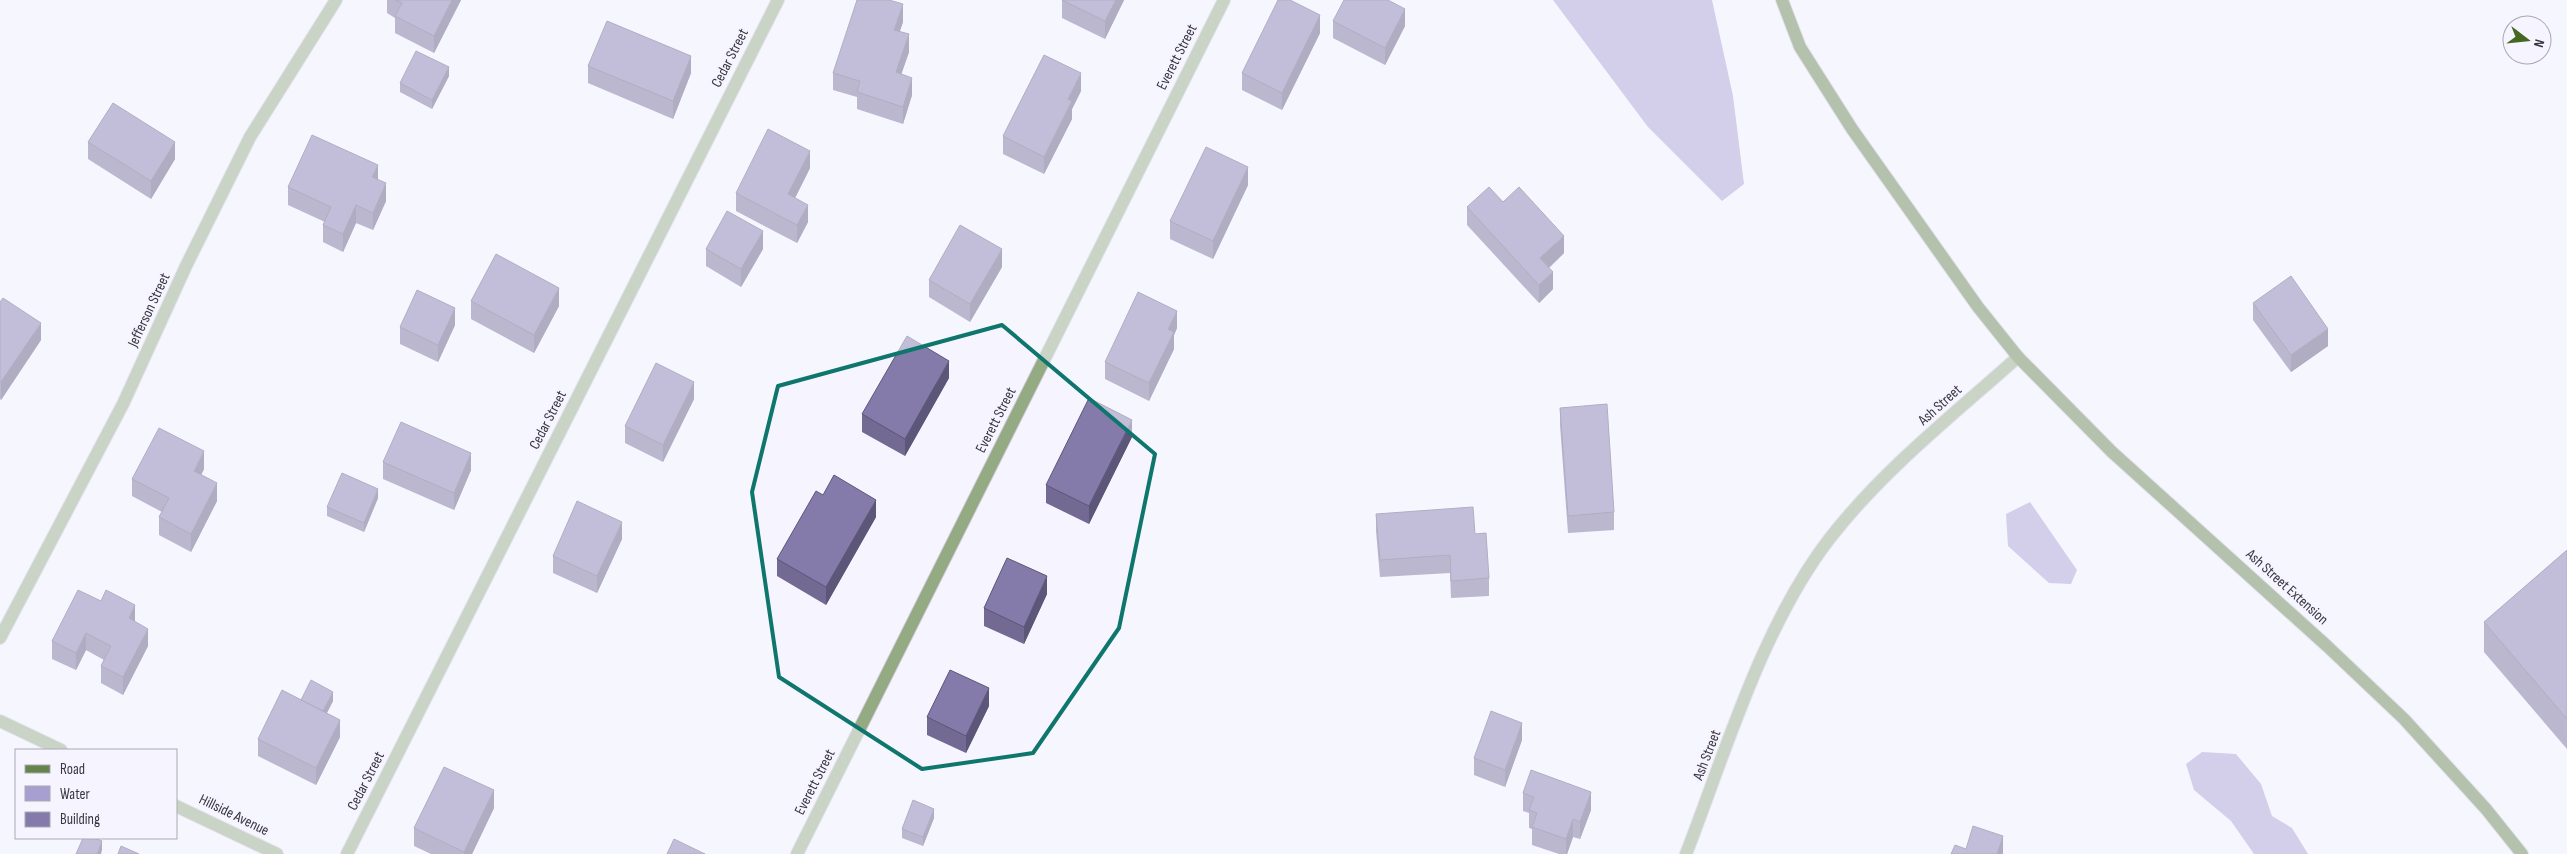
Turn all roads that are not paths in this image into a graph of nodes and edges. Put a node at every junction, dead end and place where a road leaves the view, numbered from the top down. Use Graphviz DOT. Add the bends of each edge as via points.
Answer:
graph roads {
  1 [pos="336,0"];
  2 [pos="778,0"];
  3 [pos="1224,0"];
  4 [pos="1782,0"];
  5 [pos="2018,357"];
  6 [pos="0,638"];
  7 [pos="0,721"];
  8 [pos="59,749"];
  9 [pos="178,807"];
  10 [pos="277,854"];
  11 [pos="347,854"];
  12 [pos="797,854"];
  13 [pos="1686,854"];
  14 [pos="2522,854"];
  1 -- 6 [label="street, Jefferson Street" via="250,137 123,404"];
  2 -- 11 [label="street, Cedar Street"];
  3 -- 12 [label="street, Everett Street"];
  4 -- 5 [label="street" via="1800,47 1852,129 1978,307"];
  5 -- 13 [label="street, Ash Street" via="1882,478 1829,540 1800,583 1770,640"];
  5 -- 14 [label="street, Ash Street Extension" via="2112,452 2404,719 2486,809"];
  7 -- 8 [label="street"];
  9 -- 10 [label="street, Hillside Avenue"];
}
